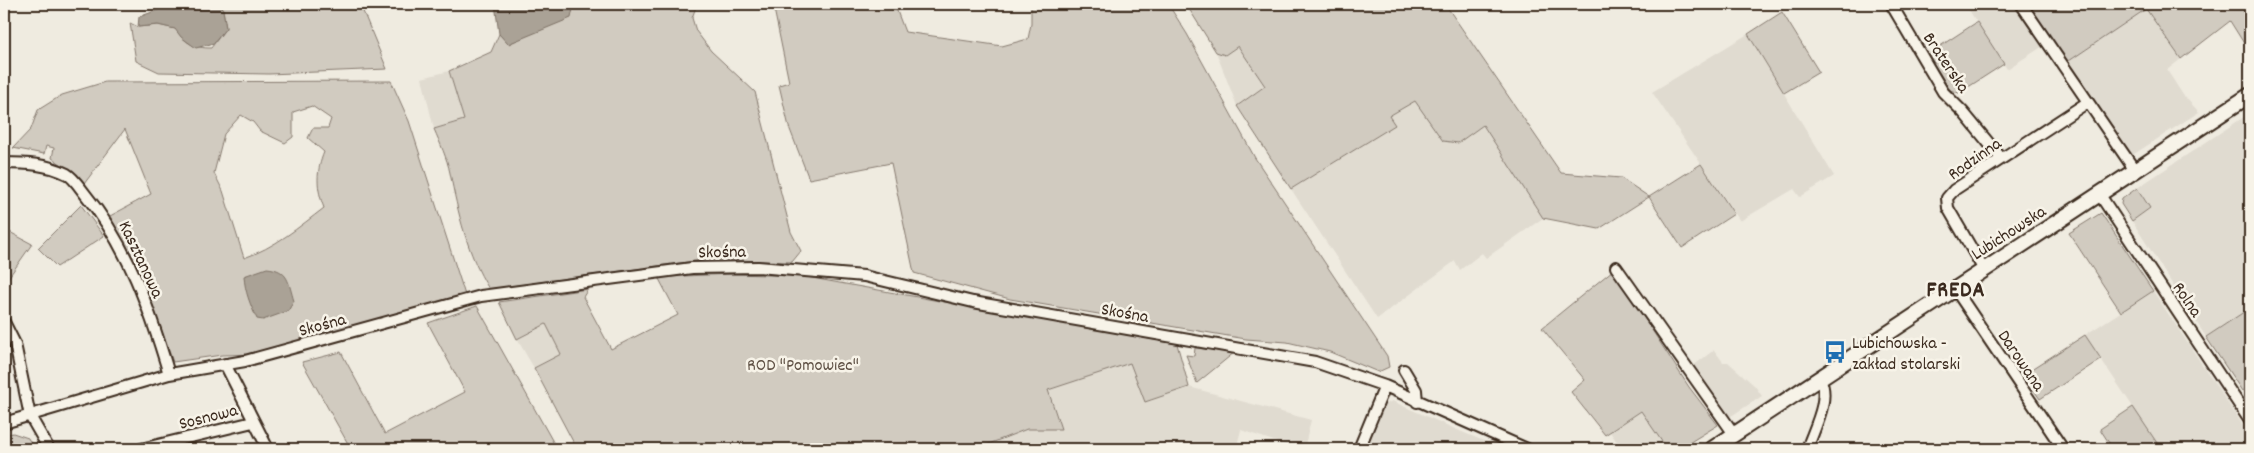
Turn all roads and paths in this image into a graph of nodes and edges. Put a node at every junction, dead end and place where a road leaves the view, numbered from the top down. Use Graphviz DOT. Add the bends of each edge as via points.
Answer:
graph roads {
  1 [pos="1891,4"];
  2 [pos="2021,4"];
  3 [pos="2250,95"];
  4 [pos="2088,102"];
  5 [pos="2001,158"];
  6 [pos="4,163"];
  7 [pos="2136,172"];
  8 [pos="2100,194"];
  9 [pos="1616,267"];
  10 [pos="1984,270"];
  11 [pos="1955,289"];
  12 [pos="4,322"];
  13 [pos="225,364"];
  14 [pos="1404,370"];
  15 [pos="169,374"];
  16 [pos="1820,378"];
  17 [pos="1385,386"];
  18 [pos="1417,402"];
  19 [pos="30,416"];
  20 [pos="2250,421"];
  21 [pos="253,422"];
  22 [pos="4,423"];
  23 [pos="1734,434"];
  24 [pos="49,449"];
  25 [pos="141,449"];
  26 [pos="268,449"];
  27 [pos="1359,449"];
  28 [pos="1526,449"];
  29 [pos="1712,449"];
  30 [pos="1807,449"];
  31 [pos="2063,449"];
  1 -- 5 [label="street, Braterska" via="1943,92"];
  2 -- 4 [label="street"];
  3 -- 7 [label="street, Lubichowska"];
  4 -- 5 [label="street, Rodzinna"];
  4 -- 7 [label="street"];
  5 -- 10 [label="street, Rodzinna" via="1947,198 1948,208"];
  6 -- 15 [label="street, Kasztanowa" via="36,163 69,175 103,216 125,254 158,336"];
  7 -- 8 [label="street, Lubichowska"];
  8 -- 10 [label="street, Lubichowska"];
  8 -- 20 [label="street, Rolna"];
  9 -- 23 [label="street"];
  10 -- 11 [label="street, Lubichowska"];
  11 -- 16 [label="street, Lubichowska"];
  11 -- 31 [label="street, Darowana"];
  12 -- 19 [label="street" via="15,344"];
  13 -- 15 [label="street, Skośna"];
  13 -- 17 [label="street, Skośna" via="481,296 692,268 758,267 864,276 973,302 1315,362"];
  13 -- 21 [label="street"];
  14 -- 18 [label="street" via="1416,390"];
  15 -- 19 [label="street, Skośna"];
  16 -- 23 [label="street, Lubichowska"];
  16 -- 30 [label="street" via="1824,398"];
  17 -- 18 [label="street, Skośna"];
  17 -- 27 [label="street"];
  18 -- 28 [label="street, Skośna"];
  19 -- 22 [label="street, Skośna"];
  19 -- 24 [label="street"];
  21 -- 25 [label="street, Sosnowa"];
  21 -- 26 [label="street"];
  23 -- 29 [label="street, Lubichowska"];
}
